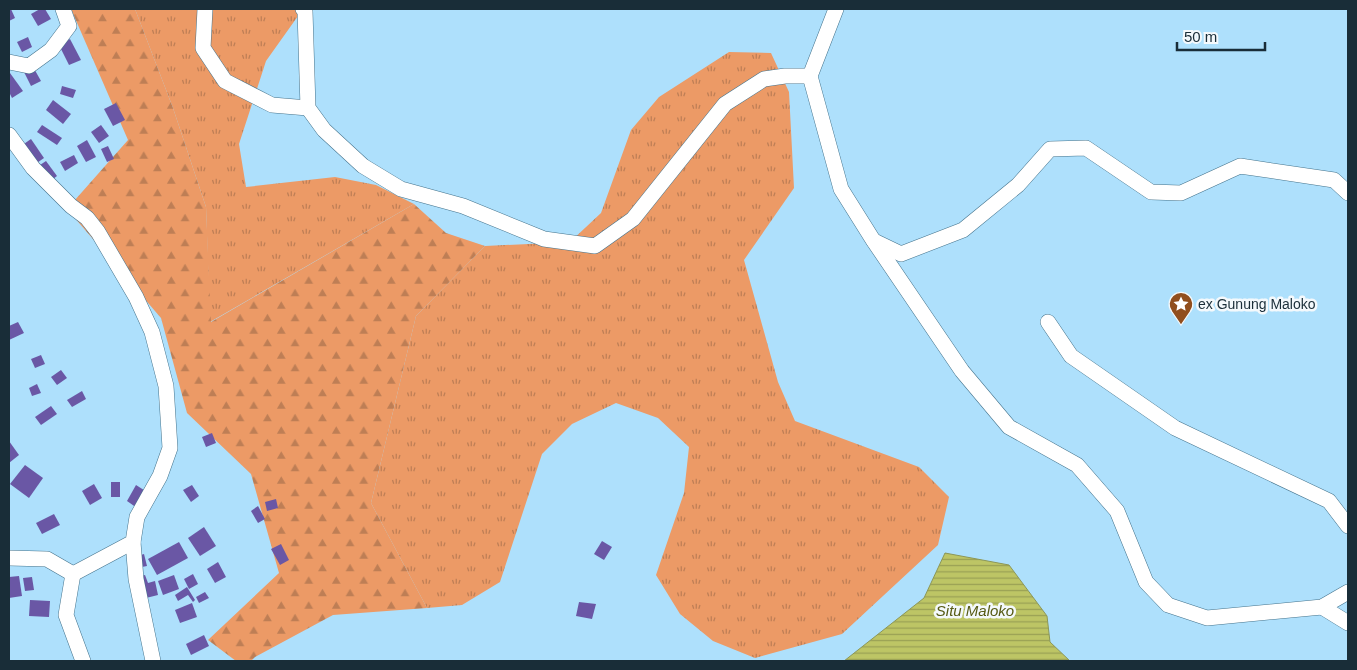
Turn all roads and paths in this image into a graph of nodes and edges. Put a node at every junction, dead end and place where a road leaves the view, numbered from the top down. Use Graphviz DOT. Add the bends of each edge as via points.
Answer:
graph roads {
  1 [pos="63,9"];
  2 [pos="205,9"];
  3 [pos="303,9"];
  4 [pos="836,9"];
  5 [pos="9,62"];
  6 [pos="810,76"];
  7 [pos="308,108"];
  8 [pos="9,135"];
  9 [pos="1348,193"];
  10 [pos="873,240"];
  11 [pos="1048,322"];
  12 [pos="1348,526"];
  13 [pos="134,542"];
  14 [pos="9,558"];
  15 [pos="72,574"];
  16 [pos="1348,592"];
  17 [pos="1322,607"];
  18 [pos="1348,623"];
  19 [pos="83,661"];
  20 [pos="153,661"];
  1 -- 5 [label="street" via="69,26 50,50 30,66"];
  2 -- 7 [label="street" via="203,48 225,81 272,105"];
  3 -- 7 [label="street"];
  4 -- 6 [label="street"];
  6 -- 7 [label="street" via="764,79 725,104 633,219 594,246 544,239 463,206 401,189 362,166 324,130"];
  6 -- 10 [label="street" via="841,189"];
  8 -- 13 [label="street" via="33,168 98,232 136,297 152,332 166,386 170,448 160,476 137,517"];
  9 -- 10 [label="street" via="1334,180 1240,166 1181,193 1151,192 1086,148 1050,150 1018,185 963,230 901,254"];
  10 -- 17 [label="street" via="962,371 1009,427 1076,465 1117,511 1146,582 1168,606 1207,618"];
  11 -- 12 [label="street" via="1071,356 1175,428 1329,501"];
  13 -- 15 [label="street"];
  13 -- 20 [label="street" via="136,579"];
  14 -- 15 [label="street" via="47,559"];
  15 -- 19 [label="street" via="66,615"];
  16 -- 17 [label="street"];
  17 -- 18 [label="street"];
}
